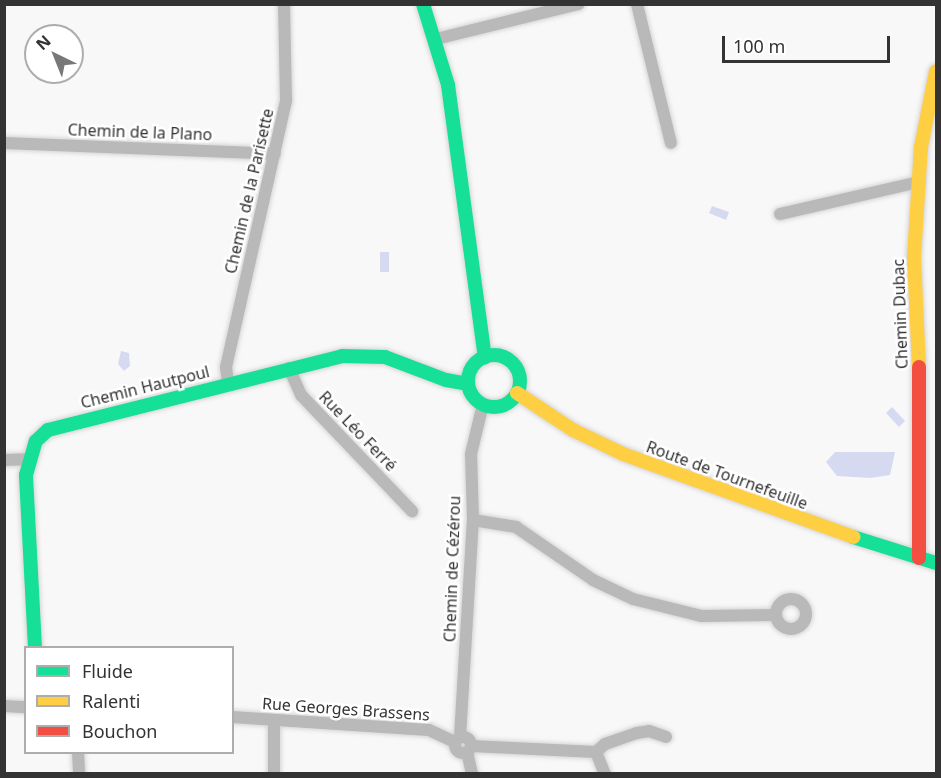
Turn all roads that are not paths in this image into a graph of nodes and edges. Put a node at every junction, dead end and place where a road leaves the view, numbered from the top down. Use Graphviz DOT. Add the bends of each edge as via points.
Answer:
graph roads {
  1 [pos="284,4"];
  2 [pos="423,4"];
  3 [pos="579,4"];
  4 [pos="637,4"];
  5 [pos="436,39"];
  6 [pos="936,71"];
  7 [pos="4,143"];
  8 [pos="671,143"];
  9 [pos="275,154"];
  10 [pos="919,182"];
  11 [pos="780,214"];
  12 [pos="485,357"];
  13 [pos="289,368"];
  14 [pos="228,383"];
  15 [pos="468,384"];
  16 [pos="517,393"];
  17 [pos="483,404"];
  18 [pos="28,459"];
  19 [pos="4,460"];
  20 [pos="411,511"];
  21 [pos="473,520"];
  22 [pos="919,558"];
  23 [pos="936,563"];
  24 [pos="775,615"];
  25 [pos="35,646"];
  26 [pos="4,706"];
  27 [pos="24,706"];
  28 [pos="234,717"];
  29 [pos="274,720"];
  30 [pos="666,737"];
  31 [pos="457,740"];
  32 [pos="469,749"];
  33 [pos="596,752"];
  34 [pos="78,754"];
  35 [pos="79,774"];
  36 [pos="274,774"];
  37 [pos="472,774"];
  38 [pos="605,774"];
  1 -- 9 [label="street, Chemin de la Parisette" via="286,100"];
  2 -- 5 [label="street"];
  3 -- 5 [label="street"];
  4 -- 8 [label="street"];
  5 -- 12 [label="street" via="456,130"];
  6 -- 10 [label="street, Chemin Dubac" via="921,147"];
  7 -- 9 [label="street, Chemin de la Plano"];
  9 -- 14 [label="street, Chemin de la Parisette" via="226,367"];
  10 -- 11 [label="street"];
  10 -- 22 [label="street, Chemin Dubac" via="914,257 920,338"];
  12 -- 15 [label="street" via="471,369"];
  12 -- 16 [label="street" via="503,357 514,365 520,380"];
  13 -- 14 [label="street, Chemin Hautpoul"];
  13 -- 15 [label="street, Chemin Hautpoul" via="371,354"];
  13 -- 20 [label="street, Rue Léo Ferré" via="301,395"];
  14 -- 18 [label="street, Chemin Hautpoul" via="48,430 36,441"];
  15 -- 17 [label="street" via="473,397"];
  16 -- 17 [label="street" via="501,406"];
  16 -- 22 [label="street, Route de Tournefeuille" via="573,430 623,454"];
  17 -- 21 [label="street, Chemin de Cézérou" via="471,454"];
  18 -- 19 [label="street"];
  18 -- 25 [label="street"];
  21 -- 24 [label="street" via="500,522 528,533 593,580 633,599 701,616"];
  21 -- 31 [label="street, Chemin de Cézérou"];
  22 -- 23 [label="street, Route de Tournefeuille"];
  26 -- 27 [label="street"];
  28 -- 29 [label="street, Rue Georges Brassens"];
  29 -- 31 [label="street, Rue Georges Brassens" via="435,731"];
  29 -- 36 [label="street"];
  30 -- 33 [label="street" via="649,731 637,733 604,744"];
  31 -- 32 [label="street, Rue Georges Brassens" via="458,752"];
  32 -- 33 [label="street"];
  32 -- 37 [label="street"];
  33 -- 38 [label="street"];
  34 -- 35 [label="street"];
}
